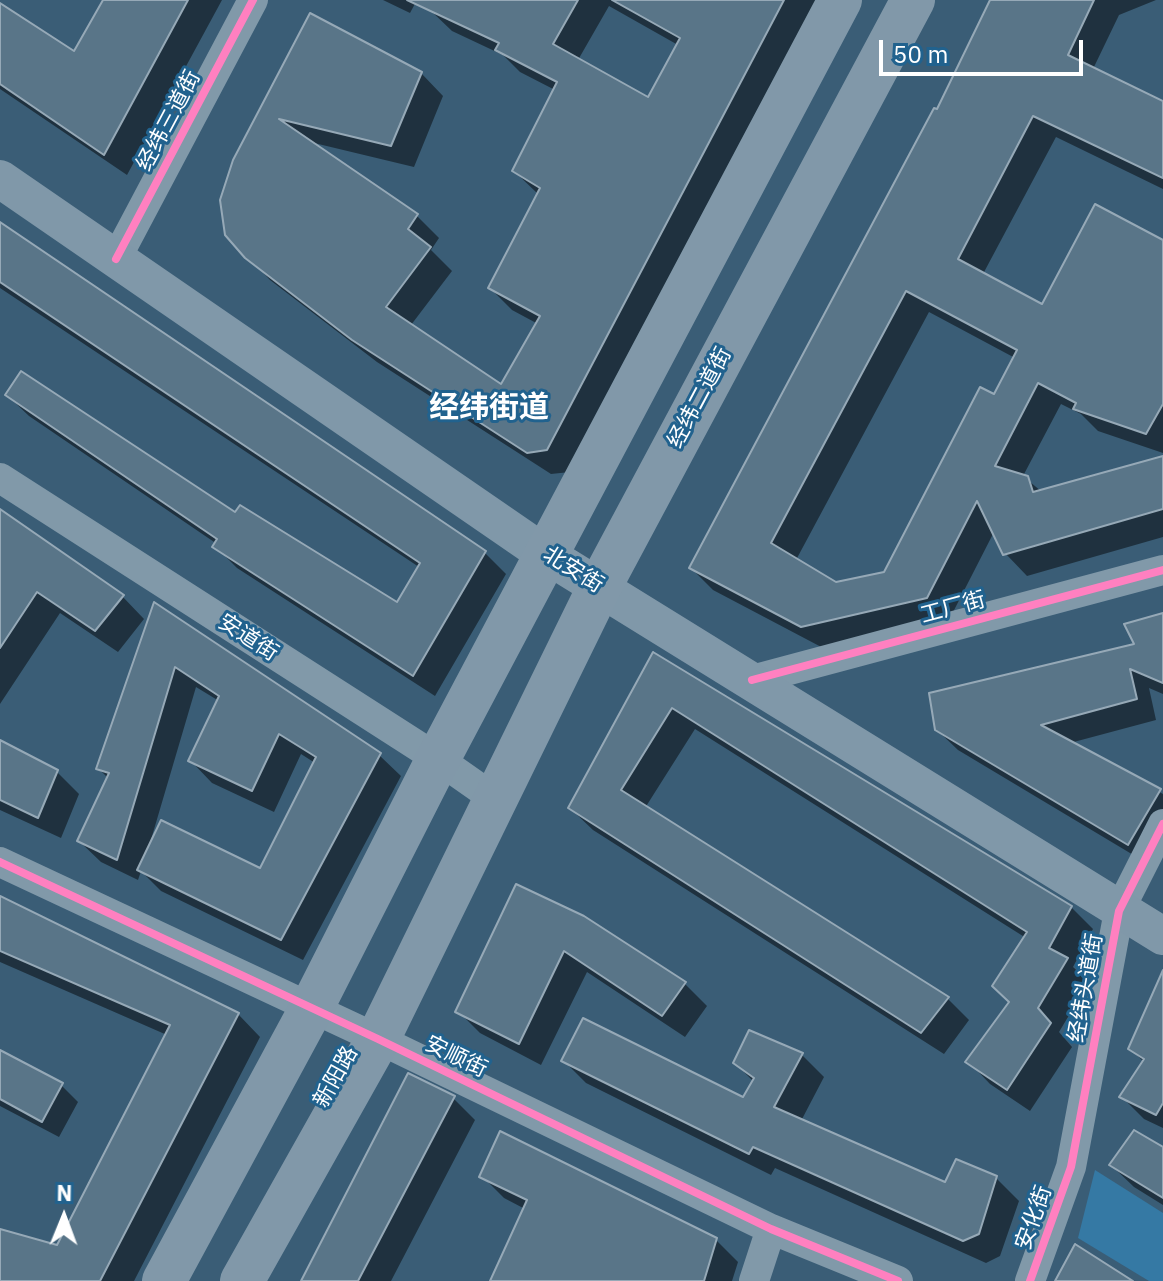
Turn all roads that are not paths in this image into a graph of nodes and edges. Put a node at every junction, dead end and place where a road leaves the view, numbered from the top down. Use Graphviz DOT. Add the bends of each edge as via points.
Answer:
graph roads {
  1 [pos="253,0"];
  2 [pos="840,0"];
  3 [pos="913,0"];
  4 [pos="0,179"];
  5 [pos="116,259"];
  6 [pos="0,478"];
  7 [pos="546,554"];
  8 [pos="1163,570"];
  9 [pos="600,586"];
  10 [pos="752,680"];
  11 [pos="438,759"];
  12 [pos="495,799"];
  13 [pos="1163,824"];
  14 [pos="0,862"];
  15 [pos="1119,911"];
  16 [pos="1163,936"];
  17 [pos="311,1009"];
  18 [pos="378,1039"];
  19 [pos="1071,1167"];
  20 [pos="771,1229"];
  21 [pos="164,1281"];
  22 [pos="242,1281"];
  23 [pos="754,1281"];
  24 [pos="898,1281"];
  25 [pos="1030,1281"];
  1 -- 5 [label="street, 经纬三道街"];
  2 -- 7 [label="highway"];
  3 -- 9 [label="highway, 经纬二道街"];
  4 -- 5 [label="main road, 北安街"];
  5 -- 7 [label="main road, 北安街"];
  6 -- 11 [label="street, 安道街"];
  7 -- 9 [label="main road, 北安街"];
  7 -- 11 [label="highway"];
  8 -- 10 [label="street, 工厂街"];
  9 -- 10 [label="main road, 北安街"];
  9 -- 12 [label="highway, 经纬二道街"];
  10 -- 15 [label="main road, 北安街"];
  11 -- 12 [label="street, 安道街"];
  11 -- 17 [label="highway"];
  12 -- 18 [label="highway, 新阳路"];
  13 -- 15 [label="street, 经纬头道街"];
  14 -- 17 [label="street, 安顺街"];
  15 -- 16 [label="main road, 北安街"];
  15 -- 19 [label="street, 经纬头道街"];
  17 -- 18 [label="street, 安顺街"];
  17 -- 21 [label="highway"];
  18 -- 20 [label="street, 安顺街"];
  18 -- 22 [label="highway, 新阳路"];
  19 -- 25 [label="street, 安化街"];
  20 -- 23 [label="street"];
  20 -- 24 [label="street, 安顺街"];
}
